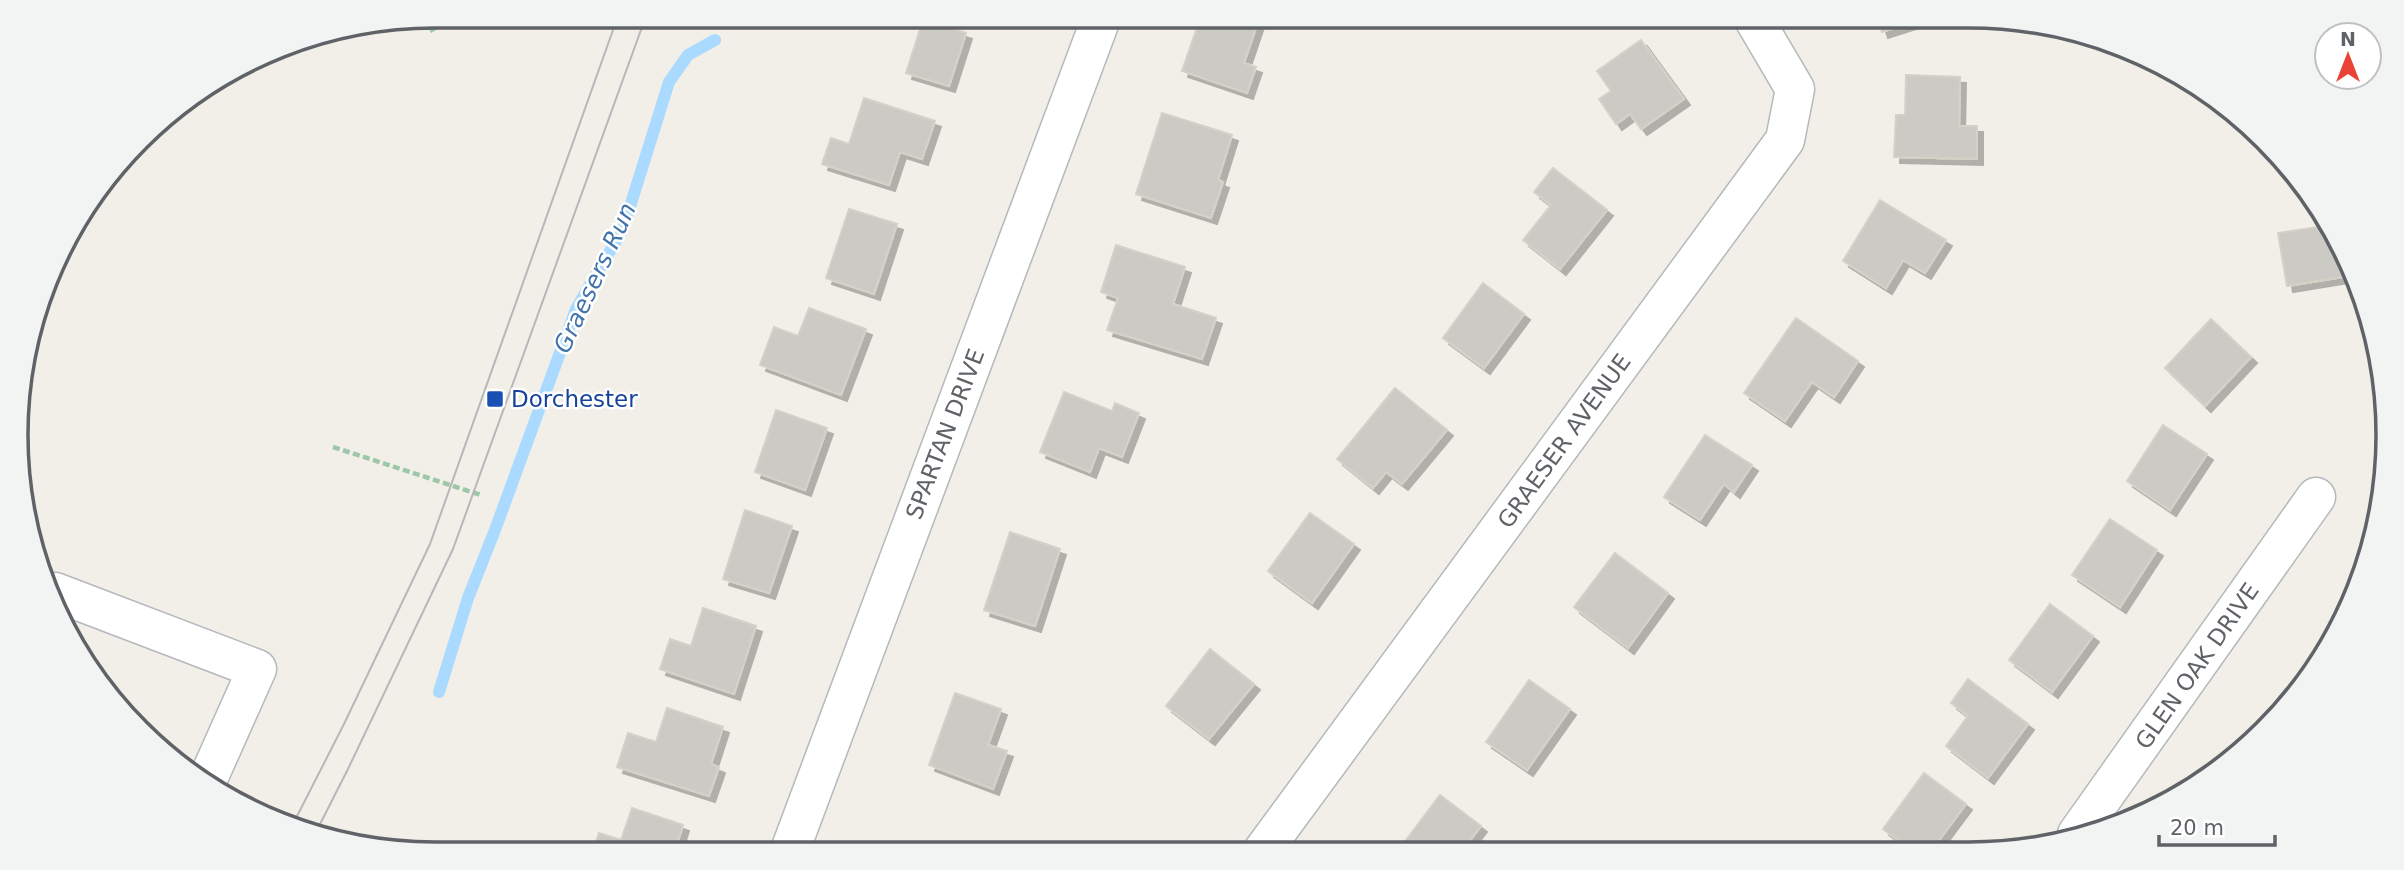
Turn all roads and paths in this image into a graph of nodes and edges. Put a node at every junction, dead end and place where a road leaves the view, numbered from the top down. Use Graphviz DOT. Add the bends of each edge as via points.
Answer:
graph roads {
  1 [pos="435,28"];
  2 [pos="1098,28"];
  3 [pos="1759,28"];
  4 [pos="430,31"];
  5 [pos="333,447"];
  6 [pos="481,495"];
  7 [pos="2316,497"];
  8 [pos="60,594"];
  9 [pos="210,774"];
  10 [pos="2083,825"];
  11 [pos="793,842"];
  12 [pos="1269,842"];
  1 -- 4 [label="path"];
  2 -- 11 [label="street, SPARTAN DRIVE"];
  3 -- 12 [label="street, GRAESER AVENUE" via="1795,89 1785,140"];
  5 -- 6 [label="path"];
  7 -- 10 [label="street, GLEN OAK DRIVE"];
  8 -- 9 [label="street" via="257,669"];
}
